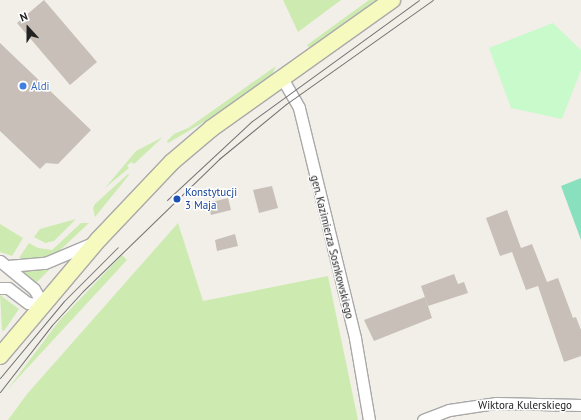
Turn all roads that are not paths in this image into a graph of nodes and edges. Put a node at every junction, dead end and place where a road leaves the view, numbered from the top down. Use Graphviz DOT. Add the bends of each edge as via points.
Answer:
graph roads {
  1 [pos="392,0"];
  2 [pos="282,78"];
  3 [pos="97,241"];
  4 [pos="4,264"];
  5 [pos="0,288"];
  6 [pos="43,304"];
  7 [pos="0,356"];
  8 [pos="581,405"];
  9 [pos="369,420"];
  10 [pos="423,420"];
  1 -- 2 [label="street"];
  2 -- 3 [label="street" via="212,128 172,162"];
  2 -- 9 [label="street, gen. Kazimierza Sosnkowskiego" via="299,108 355,338"];
  3 -- 4 [label="street" via="45,263"];
  3 -- 6 [label="street"];
  4 -- 6 [label="street" via="34,289"];
  5 -- 6 [label="street" via="8,288 28,303"];
  6 -- 7 [label="street"];
  8 -- 10 [label="street, Wiktora Kulerskiego" via="482,404 449,410"];
}
